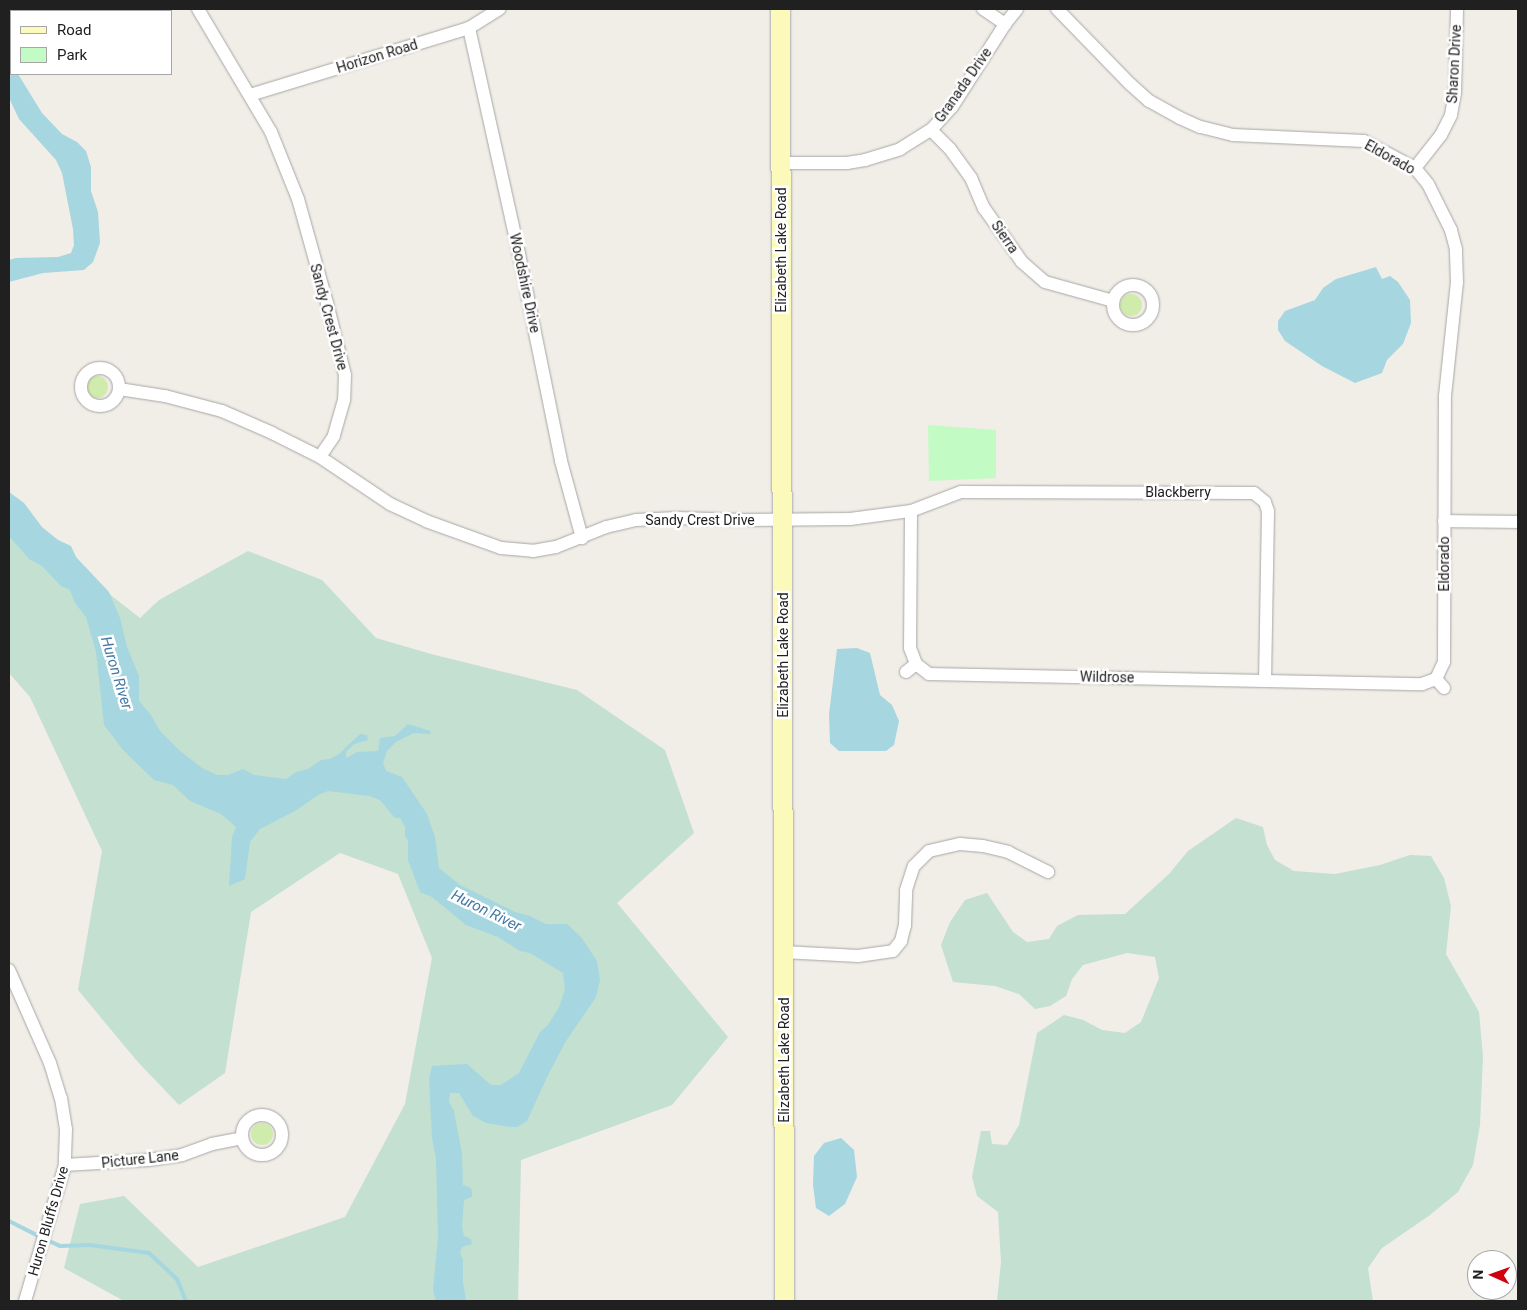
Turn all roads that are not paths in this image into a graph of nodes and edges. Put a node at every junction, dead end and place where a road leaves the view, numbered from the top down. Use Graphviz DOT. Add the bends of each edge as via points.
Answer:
graph roads {
  1 [pos="198,9"];
  2 [pos="499,9"];
  3 [pos="780,9"];
  4 [pos="983,9"];
  5 [pos="1018,9"];
  6 [pos="1058,9"];
  7 [pos="1457,9"];
  8 [pos="1005,24"];
  9 [pos="469,28"];
  10 [pos="250,95"];
  11 [pos="931,130"];
  12 [pos="781,163"];
  13 [pos="1415,168"];
  14 [pos="1113,301"];
  15 [pos="119,389"];
  16 [pos="320,457"];
  17 [pos="911,511"];
  18 [pos="783,520"];
  19 [pos="1444,521"];
  20 [pos="1518,522"];
  21 [pos="582,538"];
  22 [pos="1444,662"];
  23 [pos="1265,680"];
  24 [pos="1048,872"];
  25 [pos="783,952"];
  26 [pos="9,970"];
  27 [pos="242,1138"];
  28 [pos="65,1165"];
  29 [pos="25,1301"];
  30 [pos="784,1301"];
  1 -- 10 [label="street, Sandy Crest Drive"];
  2 -- 9 [label="street, Horizon Road"];
  3 -- 12 [label="street, Elizabeth Lake Road"];
  4 -- 8 [label="street"];
  5 -- 8 [label="street, Granada Drive"];
  6 -- 13 [label="street, Eldorado" via="1150,101 1200,127 1234,135 1364,142"];
  7 -- 13 [label="street, Sharon Drive" via="1455,93 1451,115 1441,135"];
  8 -- 11 [label="street, Granada Drive" via="952,107"];
  9 -- 10 [label="street, Horizon Road"];
  9 -- 21 [label="street, Woodshire Drive" via="561,461"];
  10 -- 16 [label="street, Sandy Crest Drive" via="271,132 298,199 345,375 344,400 334,436"];
  11 -- 12 [label="street, Granada Drive" via="900,149 865,160"];
  11 -- 14 [label="street, Sierra" via="971,178 984,208 1022,262 1045,282"];
  12 -- 18 [label="street, Elizabeth Lake Road"];
  13 -- 19 [label="street, Eldorado" via="1444,212 1456,249 1457,282 1445,396"];
  15 -- 16 [label="street" via="165,396 222,411"];
  16 -- 21 [label="street, Sandy Crest Drive" via="390,504 426,521 501,548 533,550 556,547"];
  17 -- 18 [label="street, Blackberry" via="850,519"];
  17 -- 23 [label="street, Wildrose" via="911,668 930,674"];
  17 -- 23 [label="street, Blackberry" via="961,492 1254,493 1266,502 1268,511"];
  18 -- 21 [label="street, Sandy Crest Drive" via="636,520 606,527"];
  18 -- 25 [label="street, Elizabeth Lake Road"];
  19 -- 20 [label="street"];
  19 -- 22 [label="street, Eldorado"];
  22 -- 23 [label="street, Wildrose" via="1440,684"];
  24 -- 25 [label="street" via="1008,852 983,846 960,844 929,851 914,866 906,890 905,925 901,941 893,951 858,956"];
  25 -- 30 [label="street, Elizabeth Lake Road"];
  26 -- 28 [label="street, Huron Bluffs Drive" via="50,1062 61,1098 66,1129"];
  27 -- 28 [label="street, Picture Lane" via="182,1155"];
  28 -- 29 [label="street, Huron Bluffs Drive"];
}
